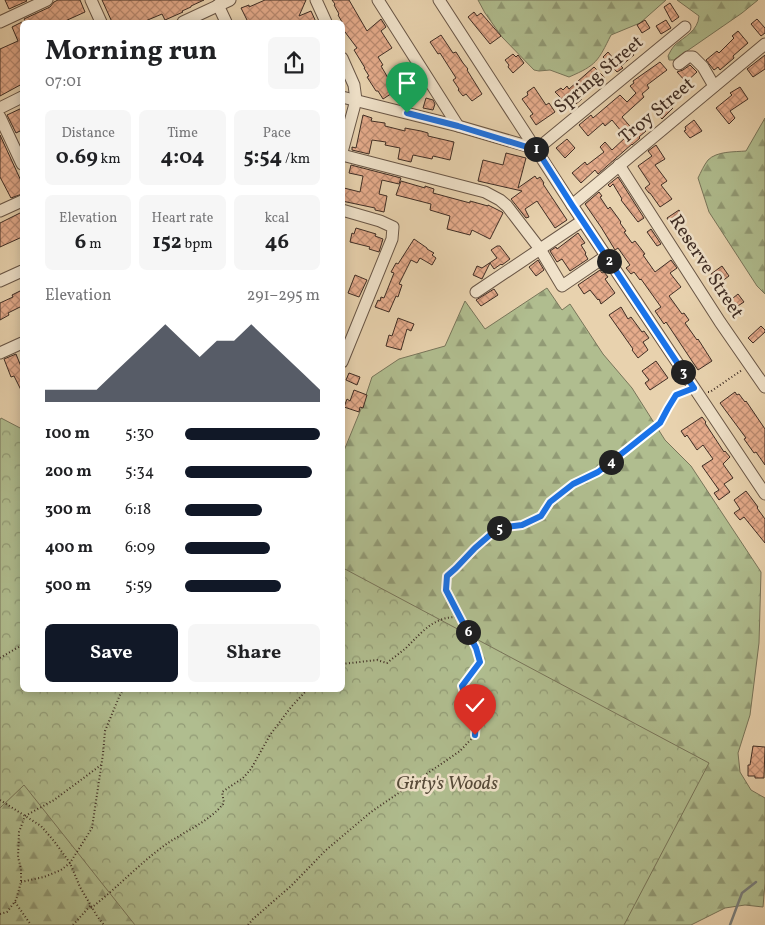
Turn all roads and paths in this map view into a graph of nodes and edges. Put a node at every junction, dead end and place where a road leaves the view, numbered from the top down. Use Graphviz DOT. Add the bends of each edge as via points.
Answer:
graph roads {
  1 [pos="47,0"];
  2 [pos="91,0"];
  3 [pos="230,0"];
  4 [pos="316,0"];
  5 [pos="378,0"];
  6 [pos="440,0"];
  7 [pos="218,6"];
  8 [pos="100,20"];
  9 [pos="187,20"];
  10 [pos="225,20"];
  11 [pos="325,20"];
  12 [pos="0,22"];
  13 [pos="684,27"];
  14 [pos="765,44"];
  15 [pos="679,64"];
  16 [pos="345,65"];
  17 [pos="714,86"];
  18 [pos="20,98"];
  19 [pos="345,98"];
  20 [pos="356,100"];
  21 [pos="0,108"];
  22 [pos="0,117"];
  23 [pos="458,126"];
  24 [pos="345,142"];
  25 [pos="537,150"];
  26 [pos="20,151"];
  27 [pos="345,155"];
  28 [pos="620,165"];
  29 [pos="20,202"];
  30 [pos="572,205"];
  31 [pos="0,211"];
  32 [pos="345,211"];
  33 [pos="582,221"];
  34 [pos="540,249"];
  35 [pos="606,256"];
  36 [pos="20,272"];
  37 [pos="0,282"];
  38 [pos="476,292"];
  39 [pos="20,344"];
  40 [pos="0,353"];
  41 [pos="345,355"];
  42 [pos="750,365"];
  43 [pos="765,387"];
  44 [pos="694,388"];
  45 [pos="765,494"];
  46 [pos="460,617"];
  47 [pos="20,646"];
  48 [pos="0,658"];
  49 [pos="345,664"];
  50 [pos="121,692"];
  51 [pos="305,692"];
  52 [pos="102,764"];
  53 [pos="0,800"];
  54 [pos="25,816"];
  55 [pos="70,863"];
  56 [pos="21,882"];
  57 [pos="15,902"];
  58 [pos="91,907"];
  59 [pos="0,914"];
  60 [pos="31,925"];
  61 [pos="73,925"];
  62 [pos="104,925"];
  63 [pos="248,925"];
  1 -- 12 [label="street"];
  2 -- 8 [label="street"];
  3 -- 7 [label="street"];
  4 -- 11 [label="street"];
  5 -- 23 [label="street"];
  6 -- 25 [label="street"];
  7 -- 9 [label="street"];
  7 -- 10 [label="street"];
  13 -- 25 [label="street, Spring Street"];
  14 -- 17 [label="street, Troy Street"];
  15 -- 17 [label="street" via="693,57"];
  16 -- 20 [label="street" via="354,85"];
  17 -- 28 [label="street, Troy Street"];
  18 -- 21 [label="street"];
  19 -- 20 [label="street"];
  20 -- 23 [label="street"];
  20 -- 24 [label="street"];
  22 -- 26 [label="street"];
  23 -- 25 [label="street"];
  25 -- 30 [label="street"];
  27 -- 34 [label="street" via="485,192 507,206"];
  28 -- 30 [label="street, Troy Street"];
  28 -- 42 [label="street, Reserve Street"];
  29 -- 31 [label="street"];
  30 -- 33 [label="street"];
  32 -- 41 [label="street" via="393,227 392,239"];
  33 -- 34 [label="street"];
  33 -- 35 [label="street"];
  34 -- 35 [label="street" via="562,286"];
  34 -- 38 [label="street"];
  35 -- 44 [label="street"];
  36 -- 37 [label="street"];
  39 -- 40 [label="street"];
  42 -- 43 [label="street, Reserve Street"];
  42 -- 44 [label="path" via="710,392"];
  44 -- 45 [label="street"];
  44 -- 46 [label="path" via="676,395 660,423 598,472 573,484 550,502 541,516 522,525 498,528 475,548 447,576 446,590"];
  46 -- 49 [label="path" via="435,622 387,664 377,660"];
  46 -- 63 [label="path" via="480,662 462,686 476,720 475,735 460,751 371,812"];
  47 -- 48 [label="path"];
  50 -- 52 [label="path" via="105,731"];
  51 -- 58 [label="path" via="270,734 251,768 222,792 224,803 220,808 166,844"];
  52 -- 54 [label="path" via="54,800"];
  52 -- 55 [label="path" via="92,828"];
  53 -- 54 [label="path"];
  54 -- 55 [label="path" via="41,826"];
  54 -- 56 [label="path" via="19,832"];
  55 -- 56 [label="path" via="44,877"];
  55 -- 58 [label="path"];
  56 -- 57 [label="path"];
  57 -- 59 [label="path" via="7,912"];
  57 -- 60 [label="path"];
  58 -- 61 [label="path"];
  58 -- 62 [label="path"];
}
